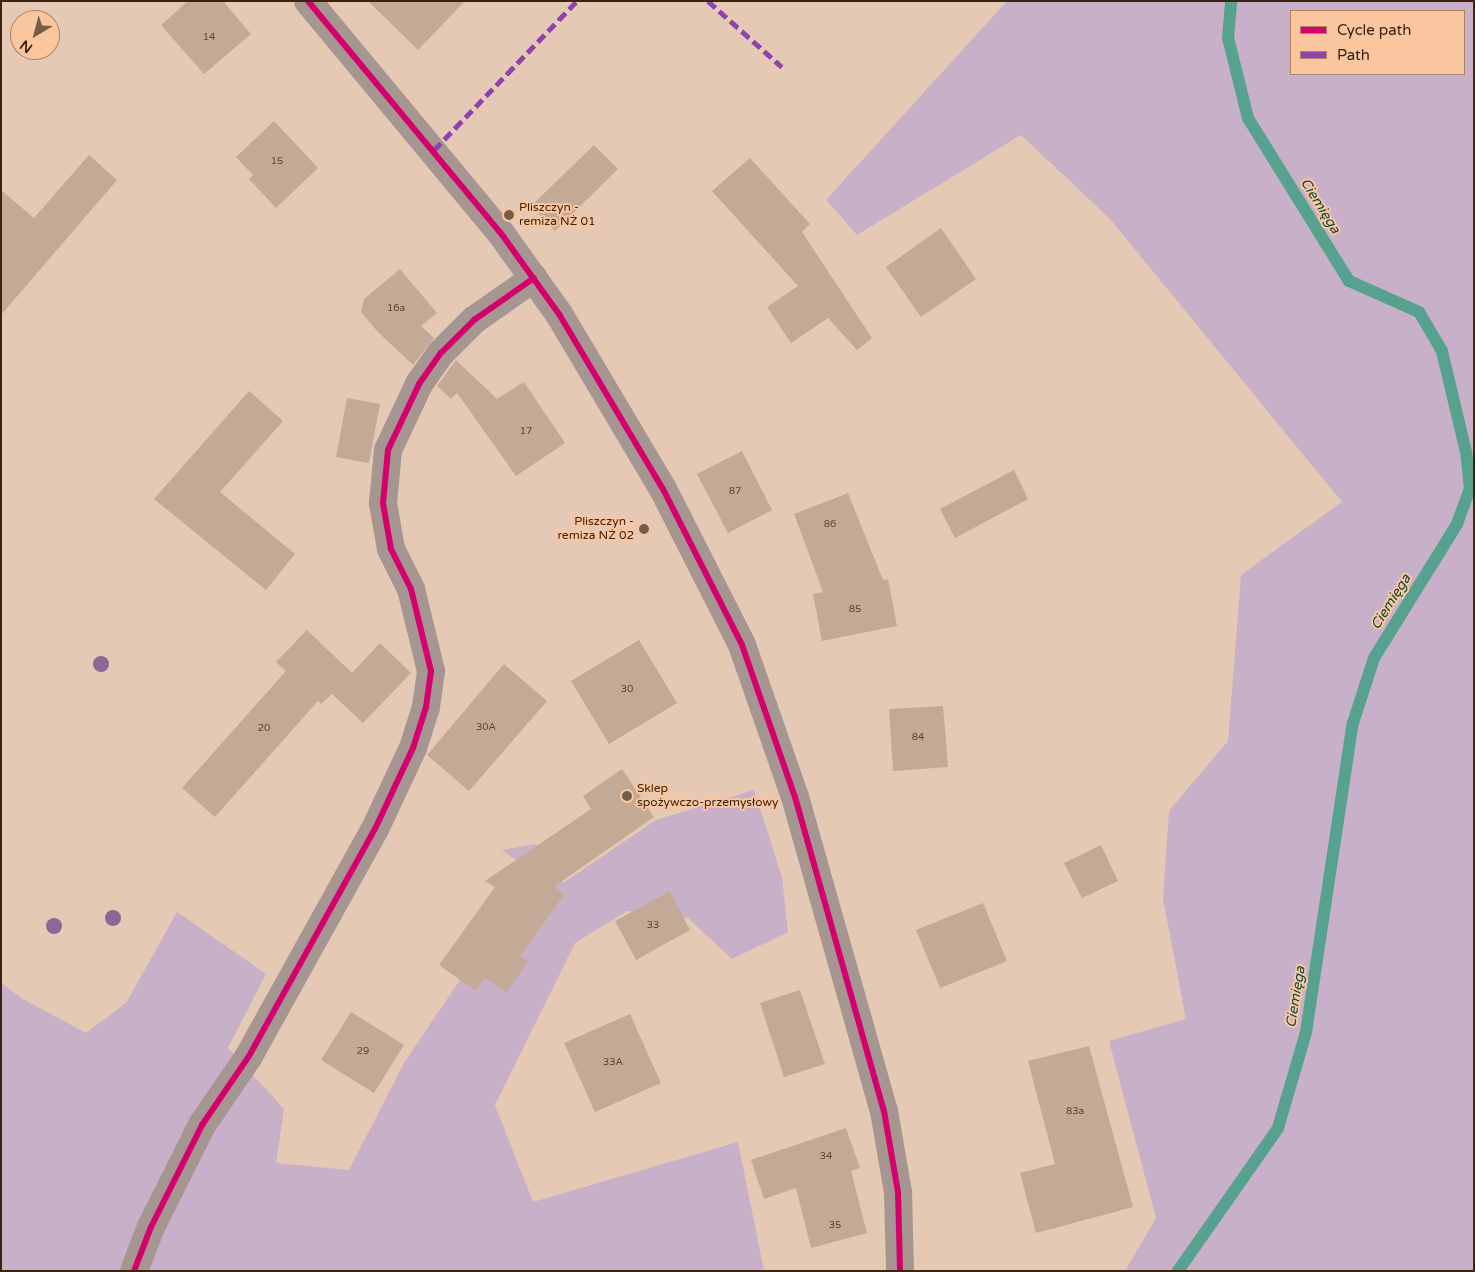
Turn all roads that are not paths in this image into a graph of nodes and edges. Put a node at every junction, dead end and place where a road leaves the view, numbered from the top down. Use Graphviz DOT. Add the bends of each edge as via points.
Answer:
graph roads {
  1 [pos="308,1"];
  2 [pos="534,278"];
  3 [pos="134,1271"];
  4 [pos="900,1271"];
  1 -- 2 [label="street" via="434,150"];
  2 -- 3 [label="street" via="474,320 441,353 419,384 388,450 383,503 391,549 411,589 430,671 426,707 416,740 375,829 249,1056 202,1125 151,1227"];
  2 -- 4 [label="street" via="604,384 664,489 742,645 759,690 795,798 884,1111 898,1192"];
}
